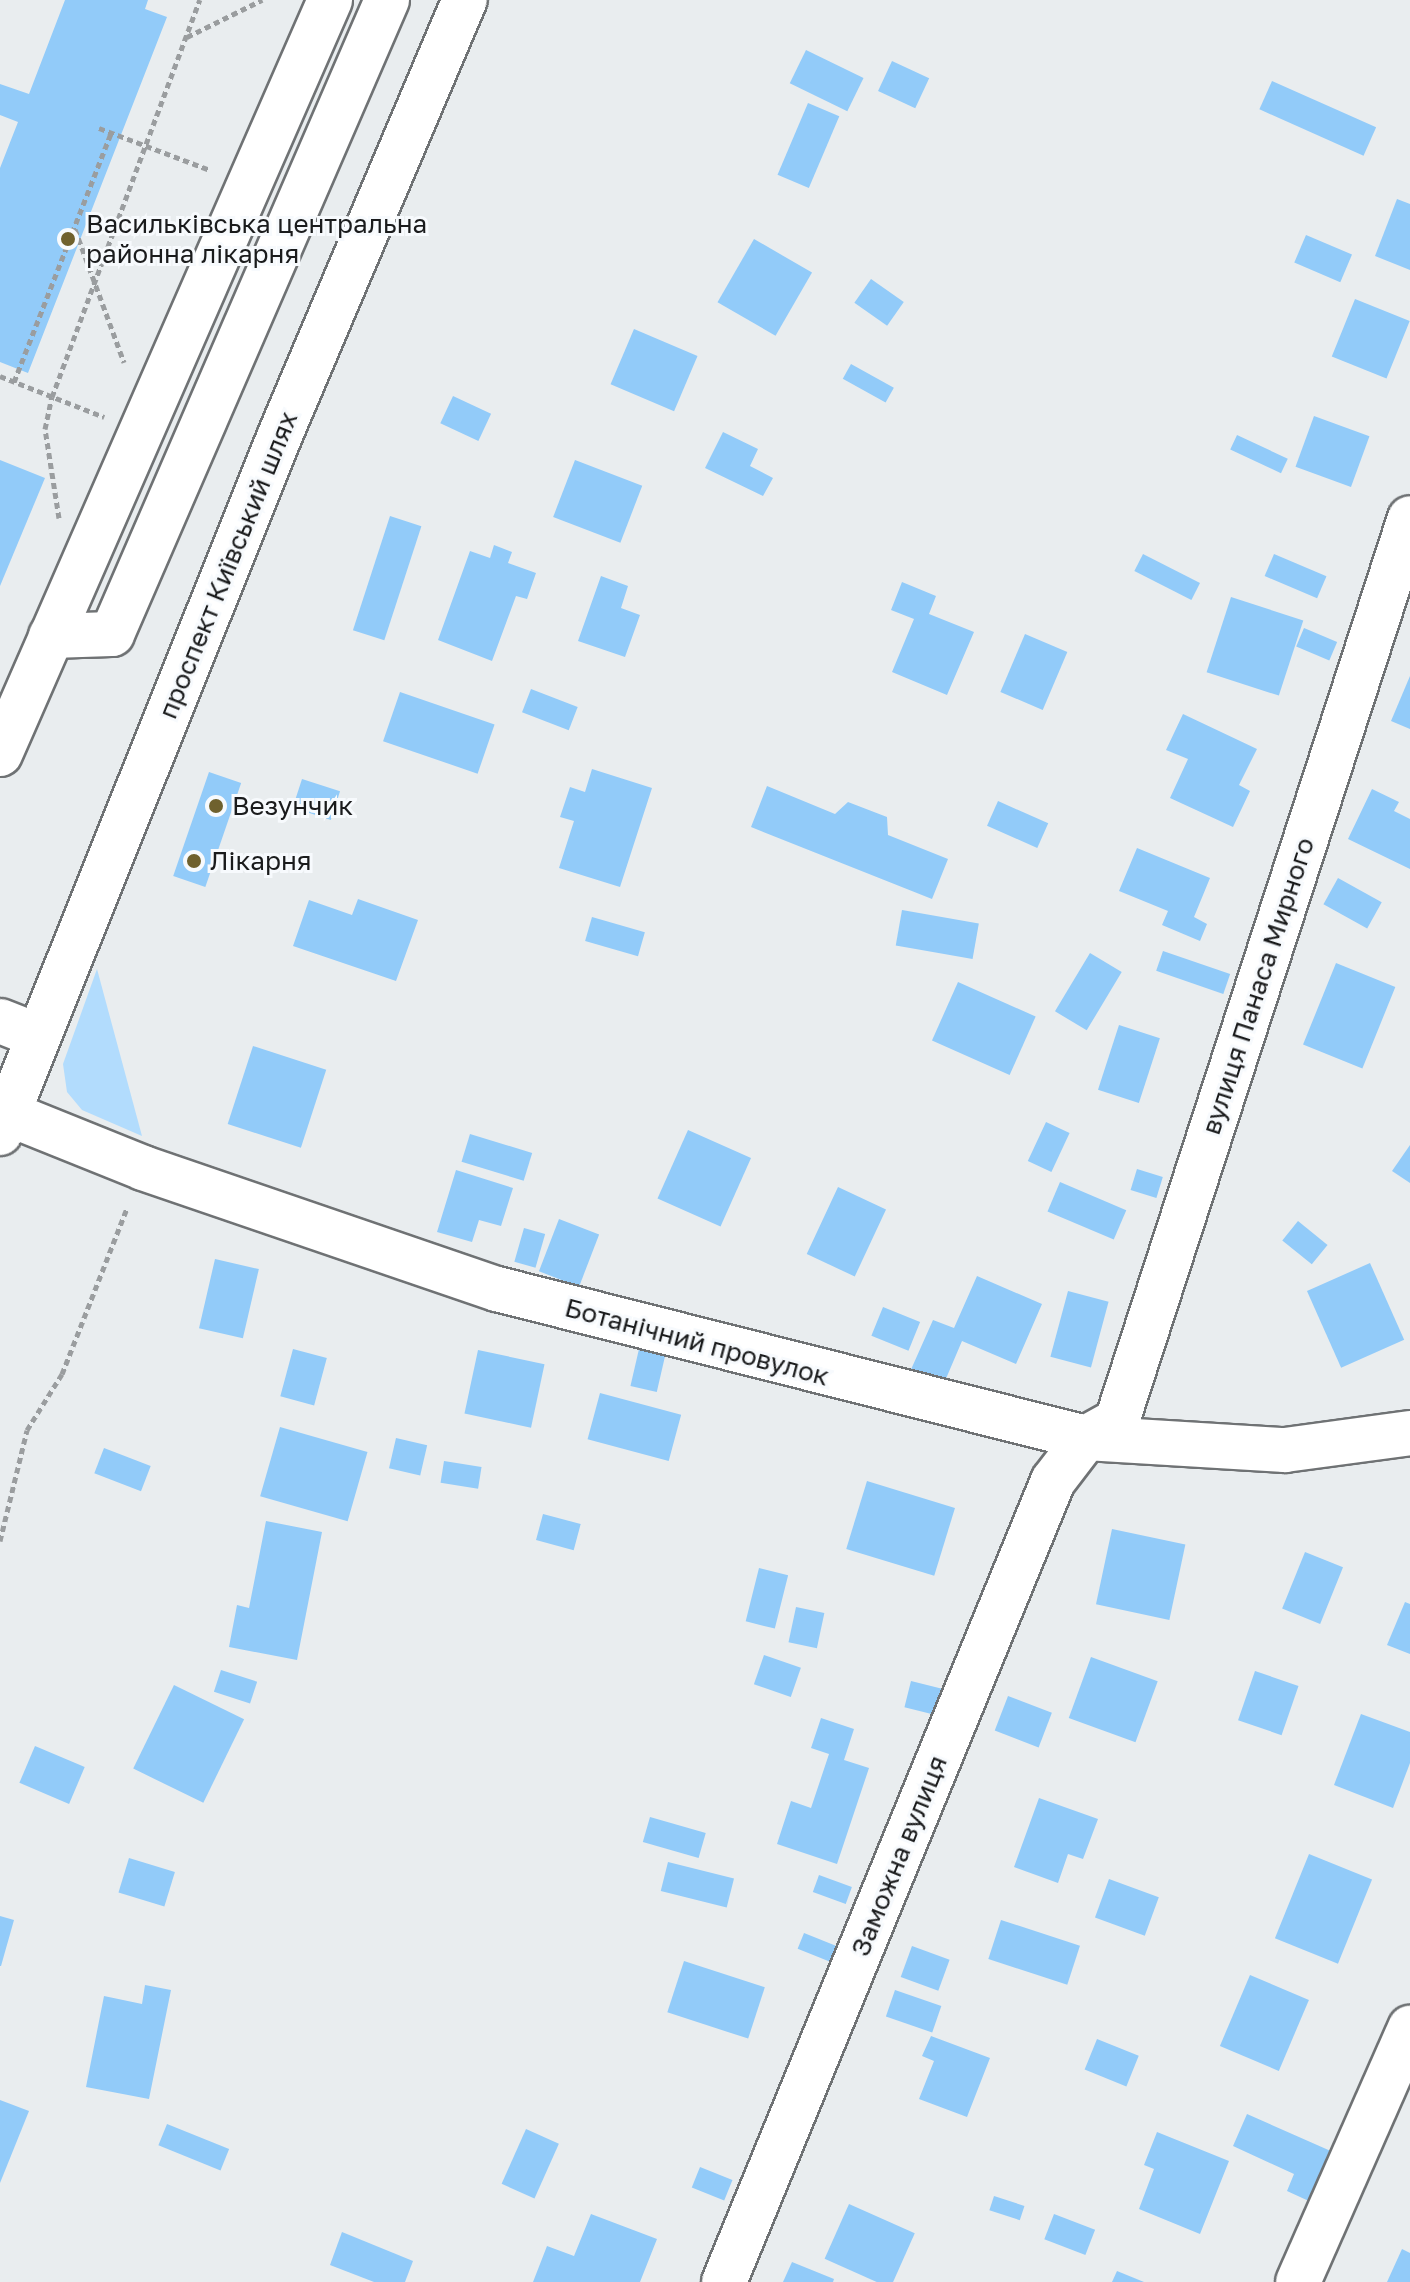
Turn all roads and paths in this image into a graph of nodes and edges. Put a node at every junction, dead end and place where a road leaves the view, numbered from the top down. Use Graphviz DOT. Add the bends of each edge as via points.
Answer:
graph roads {
  1 [pos="200,0"];
  2 [pos="262,0"];
  3 [pos="330,0"];
  4 [pos="387,0"];
  5 [pos="465,0"];
  6 [pos="186,37"];
  7 [pos="99,128"];
  8 [pos="111,133"];
  9 [pos="145,147"];
  10 [pos="226,176"];
  11 [pos="74,228"];
  12 [pos="97,275"];
  13 [pos="128,374"];
  14 [pos="0,376"];
  15 [pos="14,382"];
  16 [pos="52,397"];
  17 [pos="128,434"];
  18 [pos="187,466"];
  19 [pos="1410,518"];
  20 [pos="64,524"];
  21 [pos="51,636"];
  22 [pos="0,754"];
  23 [pos="19,1028"];
  24 [pos="4,1124"];
  25 [pos="143,1168"];
  26 [pos="1410,1433"];
  27 [pos="1086,1438"];
  28 [pos="0,1541"];
  29 [pos="1410,2028"];
  30 [pos="724,2282"];
  31 [pos="1298,2282"];
  1 -- 6 [label="path"];
  2 -- 6 [label="path"];
  3 -- 17 [label="street"];
  4 -- 18 [label="street"];
  5 -- 23 [label="street, проспект Київський шлях"];
  6 -- 9 [label="path"];
  7 -- 8 [label="path"];
  8 -- 9 [label="path"];
  8 -- 11 [label="path"];
  9 -- 10 [label="path"];
  9 -- 12 [label="path"];
  11 -- 12 [label="path"];
  11 -- 15 [label="path"];
  12 -- 13 [label="path"];
  12 -- 16 [label="path"];
  14 -- 15 [label="path"];
  15 -- 16 [label="path"];
  16 -- 17 [label="path"];
  16 -- 20 [label="path" via="45,429 54,513"];
  17 -- 18 [label="street"];
  17 -- 21 [label="street"];
  18 -- 21 [label="street" via="112,634"];
  19 -- 27 [label="street, вулиця Панаса Мирного" via="1117,1421"];
  21 -- 22 [label="street"];
  23 -- 24 [label="street, проспект Київський шлях"];
  24 -- 25 [label="street, Ботанічний провулок"];
  25 -- 27 [label="street, Ботанічний провулок" via="497,1289"];
  25 -- 28 [label="path" via="62,1374 27,1430"];
  26 -- 27 [label="street, Ботанічний провулок" via="1285,1450"];
  27 -- 30 [label="street, Заможна вулиця" via="1053,1481"];
  29 -- 31 [label="street"];
}
